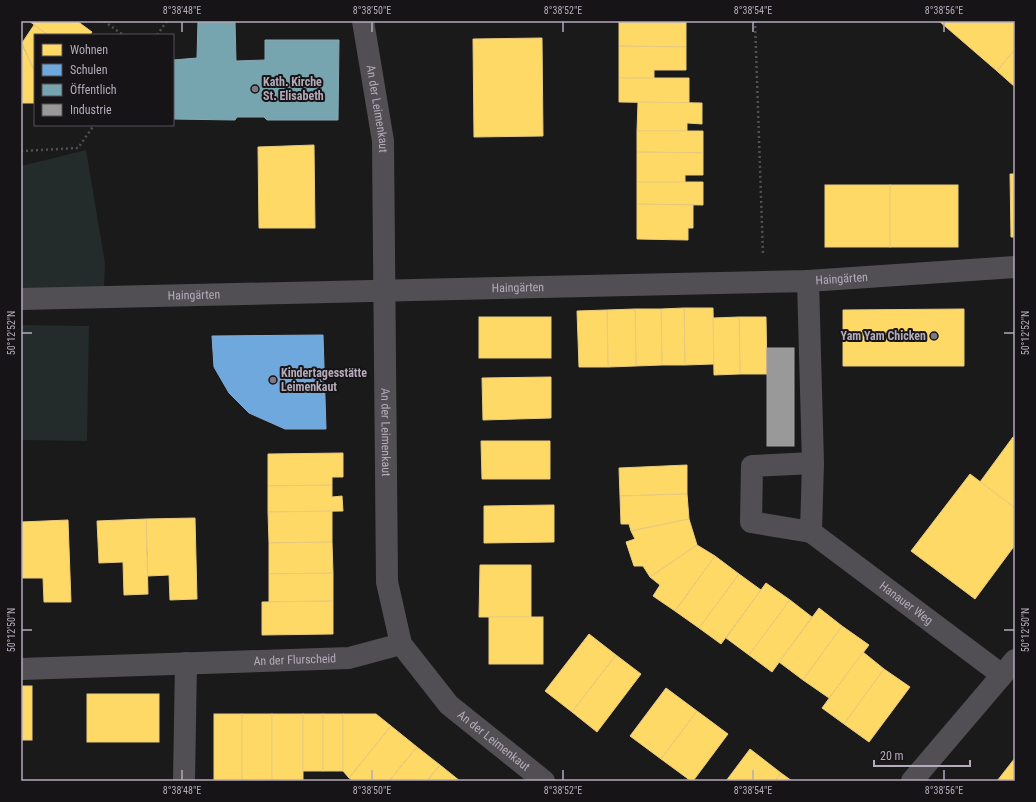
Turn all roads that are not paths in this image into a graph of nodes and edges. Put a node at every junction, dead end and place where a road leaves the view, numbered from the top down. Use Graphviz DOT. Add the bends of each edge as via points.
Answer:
graph roads {
  1 [pos="363,21"];
  2 [pos="1015,267"];
  3 [pos="808,281"];
  4 [pos="385,292"];
  5 [pos="21,299"];
  6 [pos="813,463"];
  7 [pos="811,532"];
  8 [pos="401,644"];
  9 [pos="186,663"];
  10 [pos="1009,667"];
  11 [pos="21,669"];
  12 [pos="184,781"];
  13 [pos="544,781"];
  14 [pos="912,781"];
  1 -- 4 [label="street, An der Leimenkaut" via="383,141"];
  2 -- 3 [label="street, Haingärten"];
  3 -- 4 [label="street, Haingärten"];
  3 -- 6 [label="street"];
  4 -- 5 [label="street, Haingärten"];
  4 -- 8 [label="street, An der Leimenkaut" via="387,582"];
  6 -- 7 [label="street"];
  6 -- 7 [label="street, Hanauer Weg" via="752,466 751,522"];
  7 -- 10 [label="street, Hanauer Weg"];
  8 -- 9 [label="street, An der Flurscheid" via="349,658"];
  8 -- 13 [label="street, An der Leimenkaut" via="449,705"];
  9 -- 11 [label="street, An der Flurscheid"];
  9 -- 12 [label="street"];
  10 -- 14 [label="street"];
}
